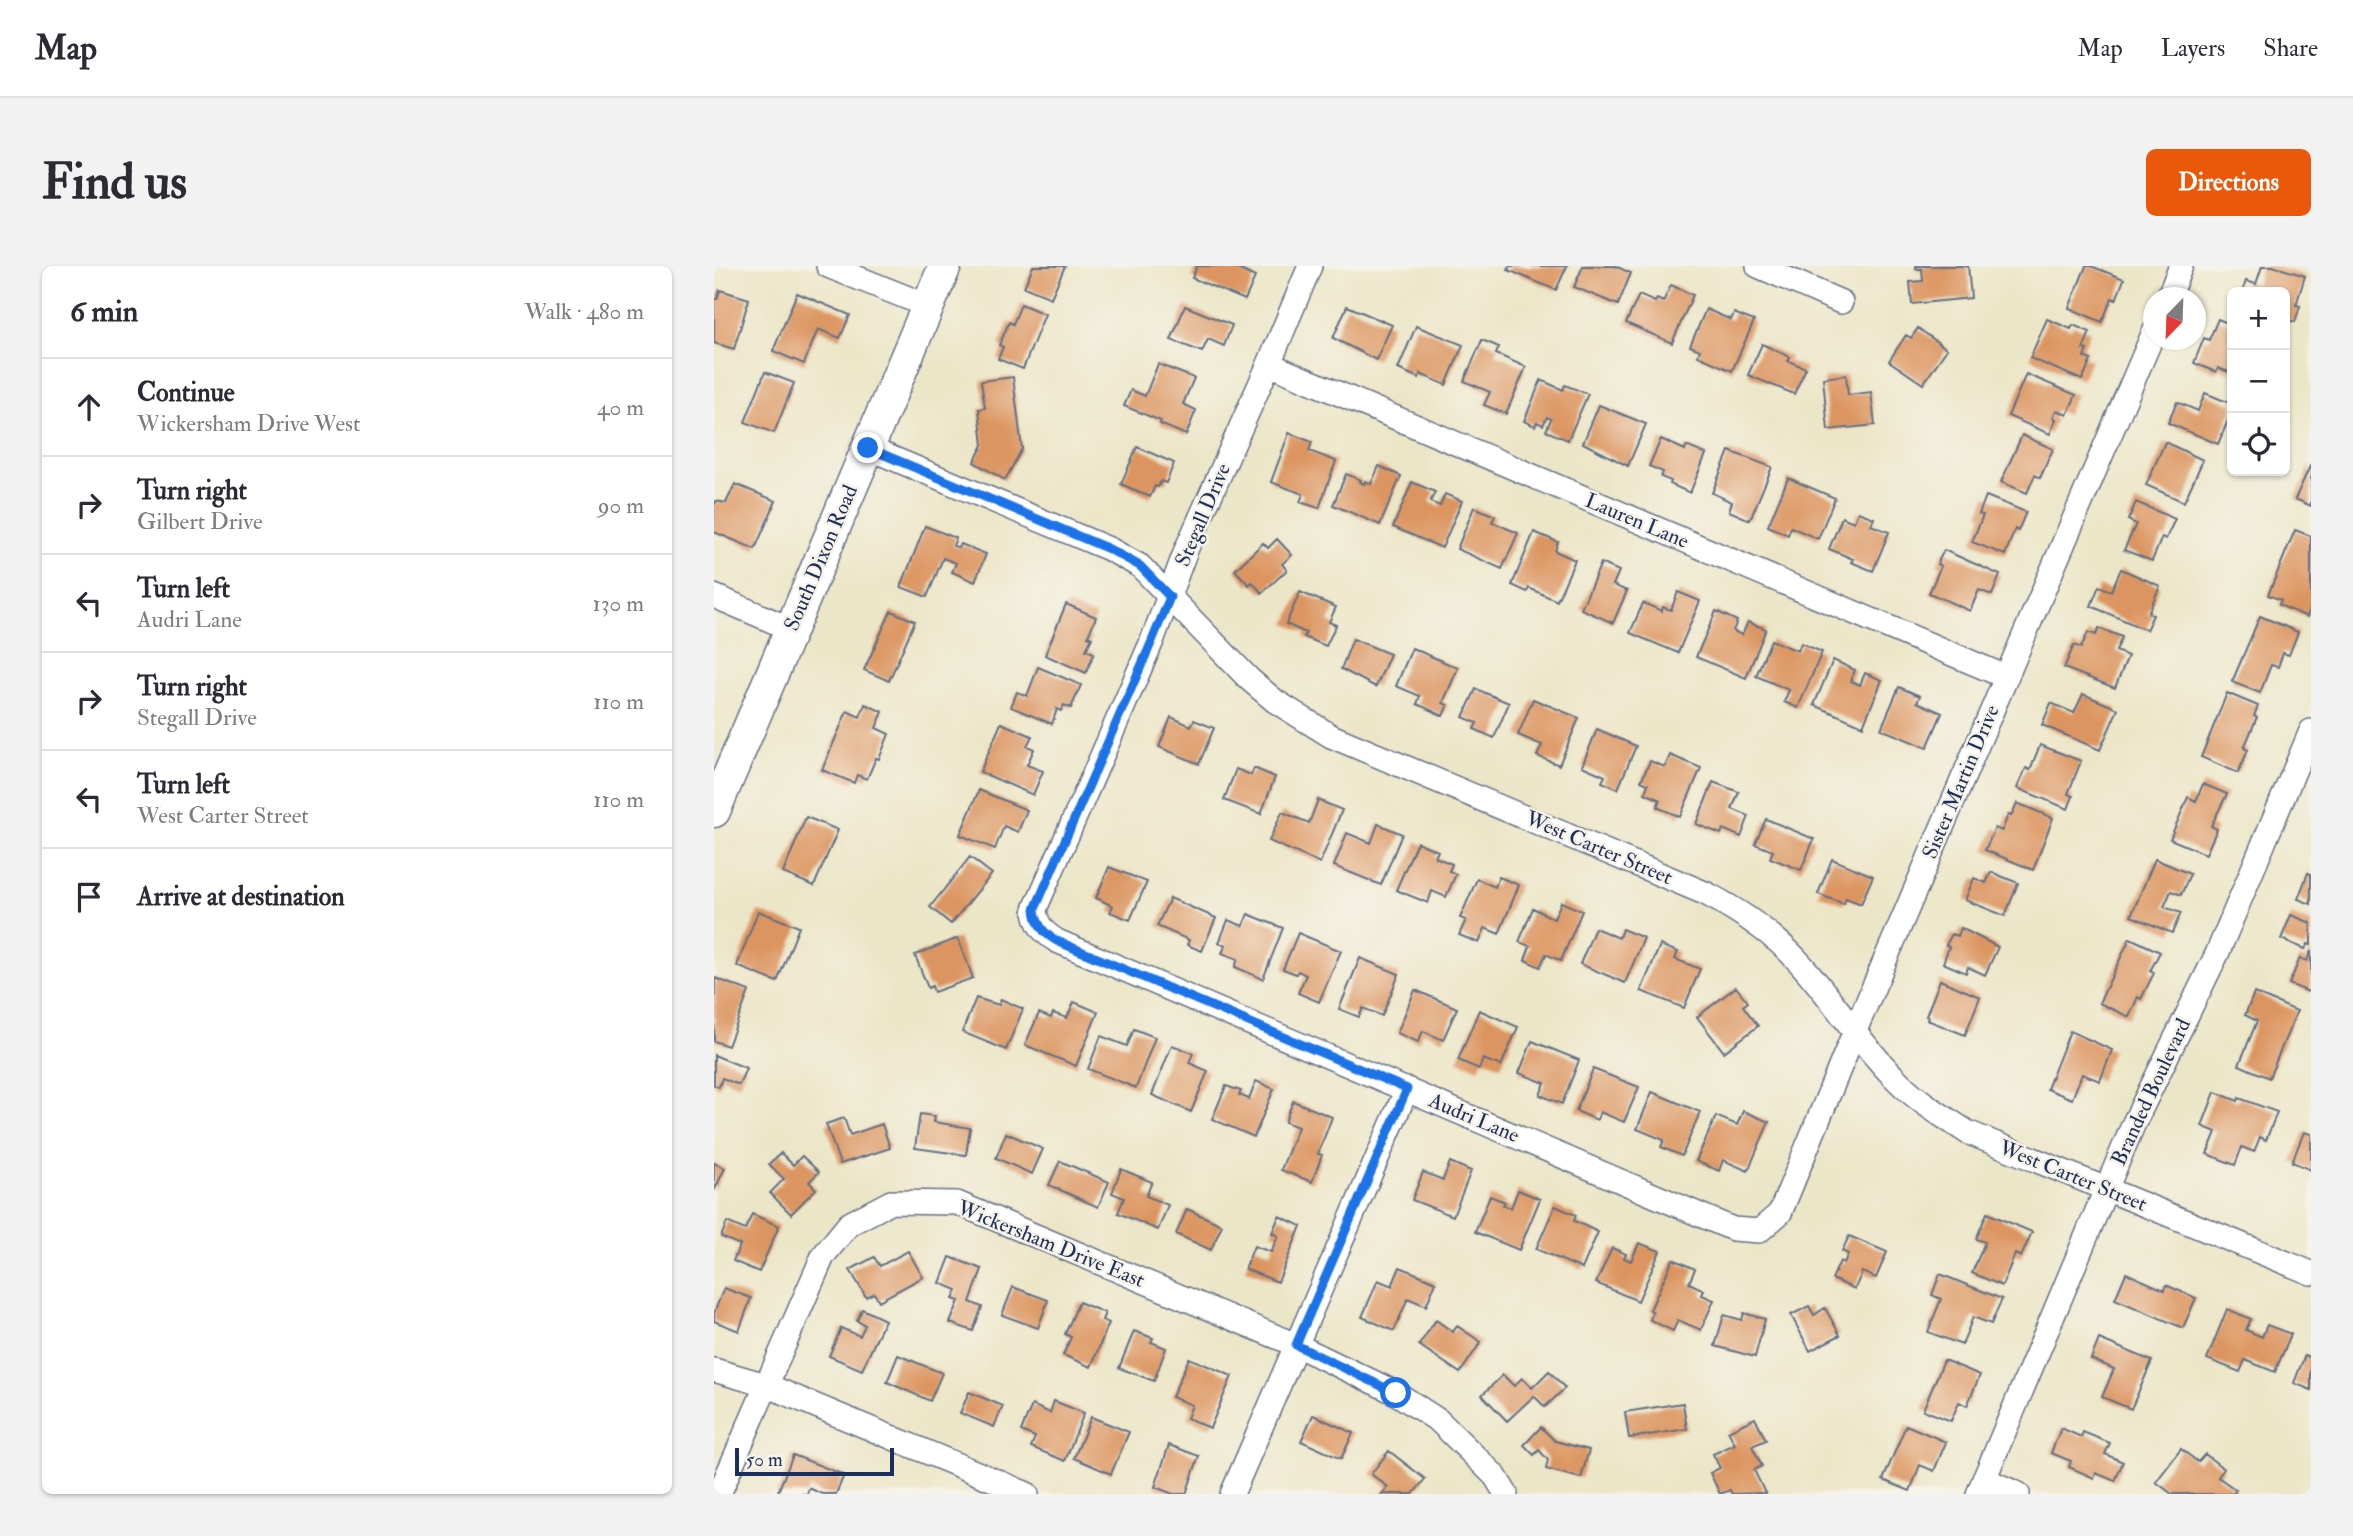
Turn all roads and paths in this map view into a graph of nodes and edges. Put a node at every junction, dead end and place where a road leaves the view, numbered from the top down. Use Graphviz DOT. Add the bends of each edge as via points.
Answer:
graph roads {
  1 [pos="828,266"];
  2 [pos="945,266"];
  3 [pos="1310,266"];
  4 [pos="1758,266"];
  5 [pos="2182,266"];
  6 [pos="2173,287"];
  7 [pos="1841,302"];
  8 [pos="928,306"];
  9 [pos="2146,350"];
  10 [pos="1269,364"];
  11 [pos="868,448"];
  12 [pos="714,596"];
  13 [pos="1170,597"];
  14 [pos="791,629"];
  15 [pos="2006,677"];
  16 [pos="2311,731"];
  17 [pos="714,811"];
  18 [pos="1037,920"];
  19 [pos="1854,1033"];
  20 [pos="1407,1089"];
  21 [pos="2107,1190"];
  22 [pos="1765,1228"];
  23 [pos="2311,1273"];
  24 [pos="1296,1345"];
  25 [pos="714,1370"];
  26 [pos="766,1385"];
  27 [pos="1981,1486"];
  28 [pos="719,1494"];
  29 [pos="1027,1494"];
  30 [pos="1233,1494"];
  31 [pos="1506,1494"];
  32 [pos="2018,1494"];
  1 -- 8 [label="street"];
  2 -- 8 [label="main road, South Dixon Road"];
  3 -- 10 [label="street, Stegall Drive"];
  4 -- 7 [label="street"];
  5 -- 6 [label="street"];
  8 -- 11 [label="main road, South Dixon Road"];
  9 -- 15 [label="street, Sister Martin Drive"];
  10 -- 13 [label="street, Stegall Drive" via="1186,550"];
  10 -- 15 [label="street, Lauren Lane"];
  11 -- 13 [label="street, West Carter Street" via="1109,549 1140,566"];
  11 -- 14 [label="main road, South Dixon Road"];
  12 -- 14 [label="street"];
  13 -- 18 [label="street, Stegall Drive" via="1035,909"];
  13 -- 19 [label="street, West Carter Street" via="1275,701 1331,736 1694,888 1741,912 1800,963"];
  14 -- 17 [label="main road, South Dixon Road"];
  15 -- 19 [label="street, Sister Martin Drive"];
  16 -- 21 [label="street, Branded Boulevard" via="2217,954 2134,1123"];
  18 -- 20 [label="street, Audri Lane" via="1057,941"];
  19 -- 21 [label="street, West Carter Street" via="1899,1083 1967,1132"];
  19 -- 22 [label="street, Sister Martin Drive" via="1780,1213"];
  20 -- 22 [label="street, Audri Lane" via="1733,1229"];
  20 -- 24 [label="street"];
  21 -- 23 [label="street, West Carter Street"];
  21 -- 27 [label="street, Branded Boulevard"];
  24 -- 26 [label="street, Wickersham Drive East" via="957,1203 891,1202 849,1224 824,1256"];
  24 -- 30 [label="street"];
  24 -- 31 [label="street, Wickersham Drive East" via="1396,1393 1438,1421"];
  25 -- 26 [label="street"];
  26 -- 28 [label="street, Wickersham Drive East"];
  26 -- 29 [label="street"];
  27 -- 32 [label="street"];
}
